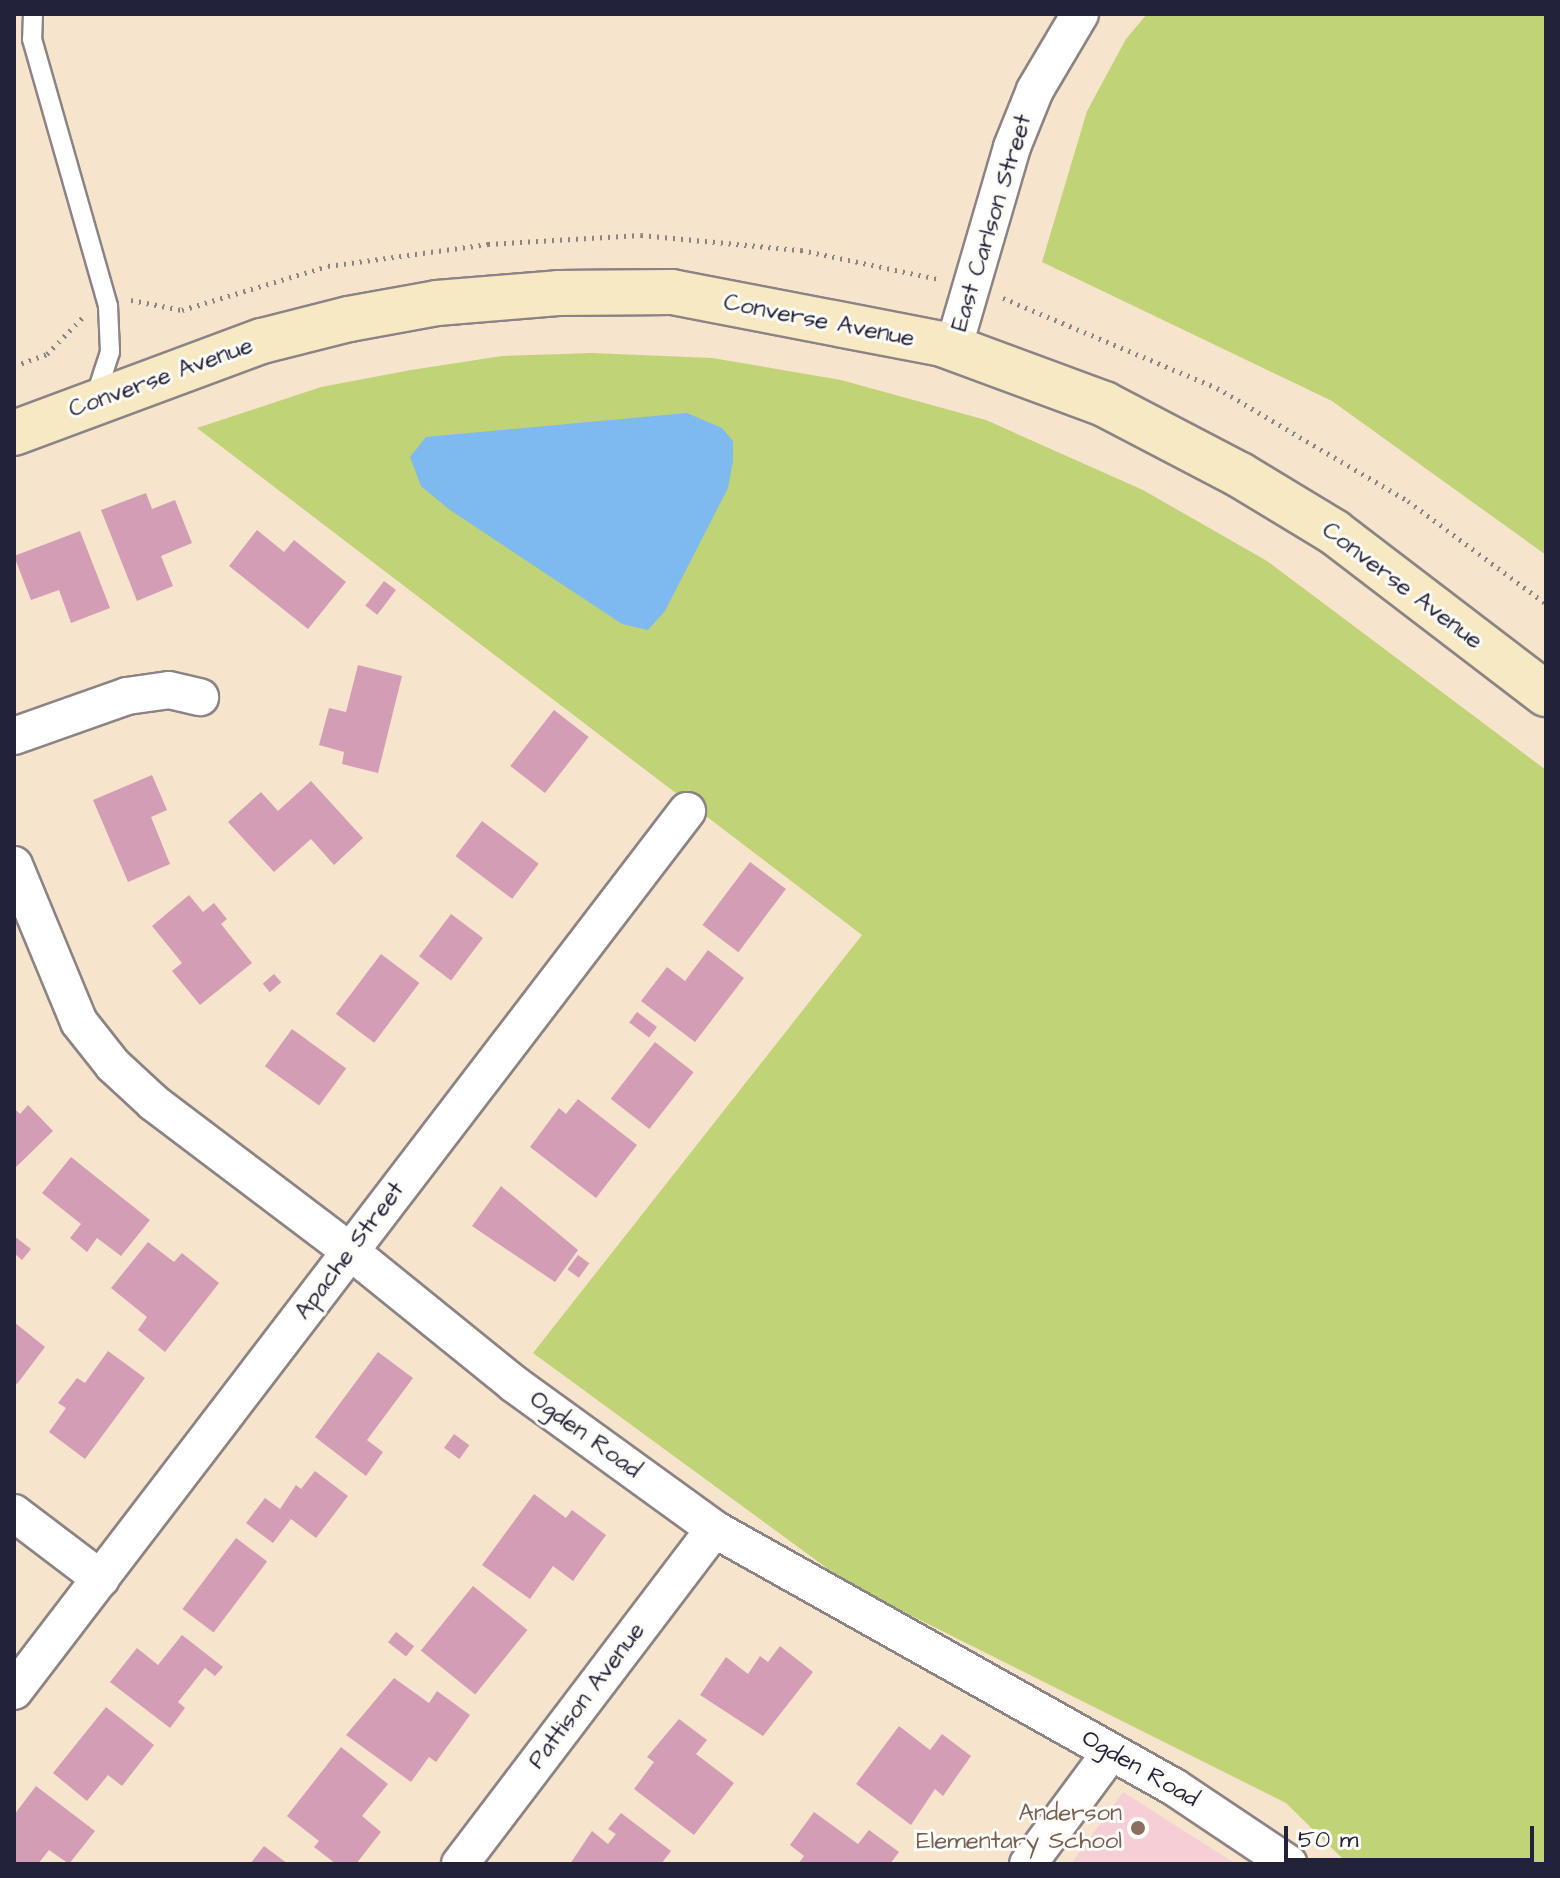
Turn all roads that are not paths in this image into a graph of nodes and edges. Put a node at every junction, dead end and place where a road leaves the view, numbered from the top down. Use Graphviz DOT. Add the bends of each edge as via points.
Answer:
graph roads {
  1 [pos="33,14"];
  2 [pos="1080,14"];
  3 [pos="953,349"];
  4 [pos="93,403"];
  5 [pos="14,433"];
  6 [pos="1546,694"];
  7 [pos="200,697"];
  8 [pos="14,736"];
  9 [pos="687,811"];
  10 [pos="14,865"];
  11 [pos="350,1251"];
  12 [pos="14,1513"];
  13 [pos="714,1529"];
  14 [pos="101,1579"];
  15 [pos="14,1691"];
  16 [pos="1111,1752"];
  17 [pos="460,1864"];
  18 [pos="1028,1864"];
  19 [pos="1289,1864"];
  1 -- 4 [label="lane" via="32,39 108,306 109,364"];
  2 -- 3 [label="street, East Carlson Street" via="1035,90 1012,147"];
  3 -- 4 [label="main road, Converse Avenue" via="672,292 558,293 437,303 349,319 262,341"];
  3 -- 6 [label="main road, Converse Avenue" via="1104,404 1240,475 1334,532"];
  4 -- 5 [label="main road, Converse Avenue"];
  7 -- 8 [label="street" via="169,690 127,696"];
  9 -- 11 [label="street, Apache Street"];
  10 -- 11 [label="street, Ogden Road" via="79,1022 113,1065 154,1103"];
  11 -- 13 [label="street, Ogden Road" via="514,1384"];
  11 -- 14 [label="street, Apache Street"];
  12 -- 14 [label="street"];
  13 -- 16 [label="street, Ogden Road"];
  13 -- 17 [label="street, Pattison Avenue"];
  14 -- 15 [label="street, Apache Street"];
  16 -- 18 [label="street"];
  16 -- 19 [label="street, Ogden Road"];
}
